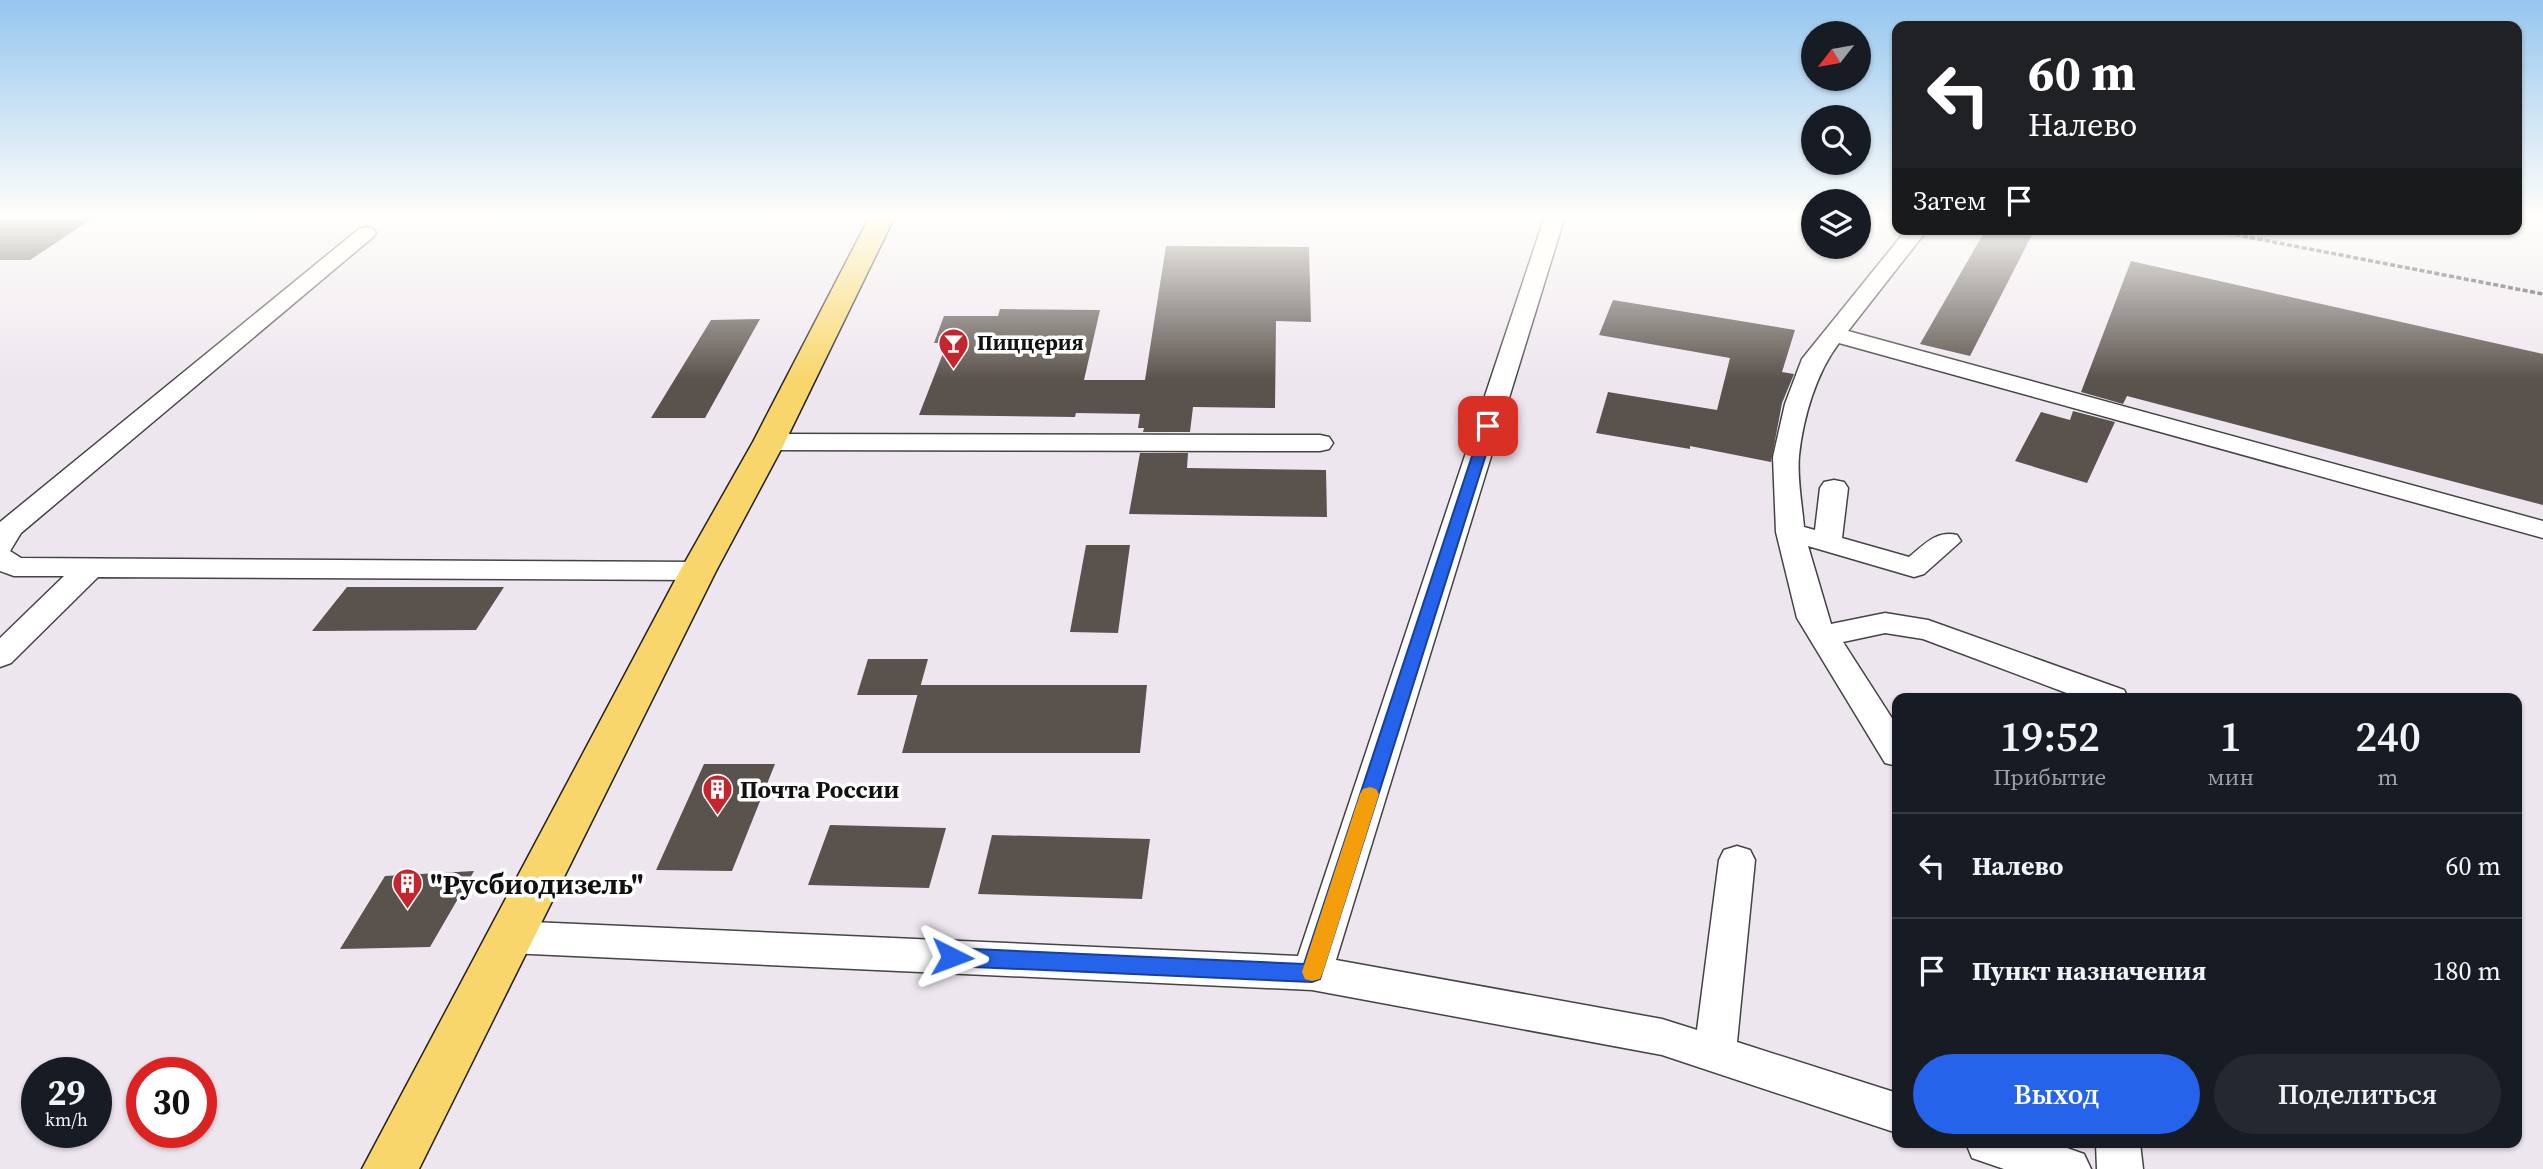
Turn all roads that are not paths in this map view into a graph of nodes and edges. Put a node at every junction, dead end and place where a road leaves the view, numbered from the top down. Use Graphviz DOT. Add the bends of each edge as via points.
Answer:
graph roads {
  1 [pos="321,271"];
  2 [pos="855,271"];
  3 [pos="1537,271"];
  4 [pos="1886,271"];
  5 [pos="1836,335"];
  6 [pos="769,442"];
  7 [pos="1320,443"];
  8 [pos="1834,488"];
  9 [pos="2543,530"];
  10 [pos="1790,532"];
  11 [pos="1947,541"];
  12 [pos="1827,544"];
  13 [pos="0,545"];
  14 [pos="0,557"];
  15 [pos="89,569"];
  16 [pos="698,571"];
  17 [pos="1823,636"];
  18 [pos="0,656"];
  19 [pos="2099,693"];
  20 [pos="1892,746"];
  21 [pos="1737,860"];
  22 [pos="509,937"];
  23 [pos="1312,973"];
  24 [pos="1715,1054"];
  25 [pos="1892,1111"];
  26 [pos="2003,1148"];
  27 [pos="2118,1148"];
  28 [pos="390,1169"];
  29 [pos="2068,1169"];
  30 [pos="2120,1169"];
  1 -- 13 [label="street" via="10,528"];
  2 -- 6 [label="main road"];
  3 -- 23 [label="street"];
  4 -- 5 [label="street"];
  5 -- 9 [label="street"];
  5 -- 10 [label="street" via="1814,359 1798,404 1786,457"];
  6 -- 7 [label="street"];
  6 -- 16 [label="main road"];
  8 -- 12 [label="street"];
  10 -- 12 [label="street"];
  10 -- 17 [label="street" via="1812,618"];
  11 -- 12 [label="street" via="1913,568"];
  14 -- 15 [label="street" via="14,567"];
  15 -- 16 [label="street"];
  15 -- 18 [label="street"];
  16 -- 22 [label="main road"];
  17 -- 19 [label="street" via="1885,623 1928,629"];
  17 -- 20 [label="street"];
  21 -- 24 [label="street"];
  22 -- 23 [label="street"];
  22 -- 28 [label="main road"];
  23 -- 24 [label="street" via="1662,1037"];
  24 -- 25 [label="street"];
  26 -- 29 [label="street"];
  27 -- 30 [label="street"];
}
